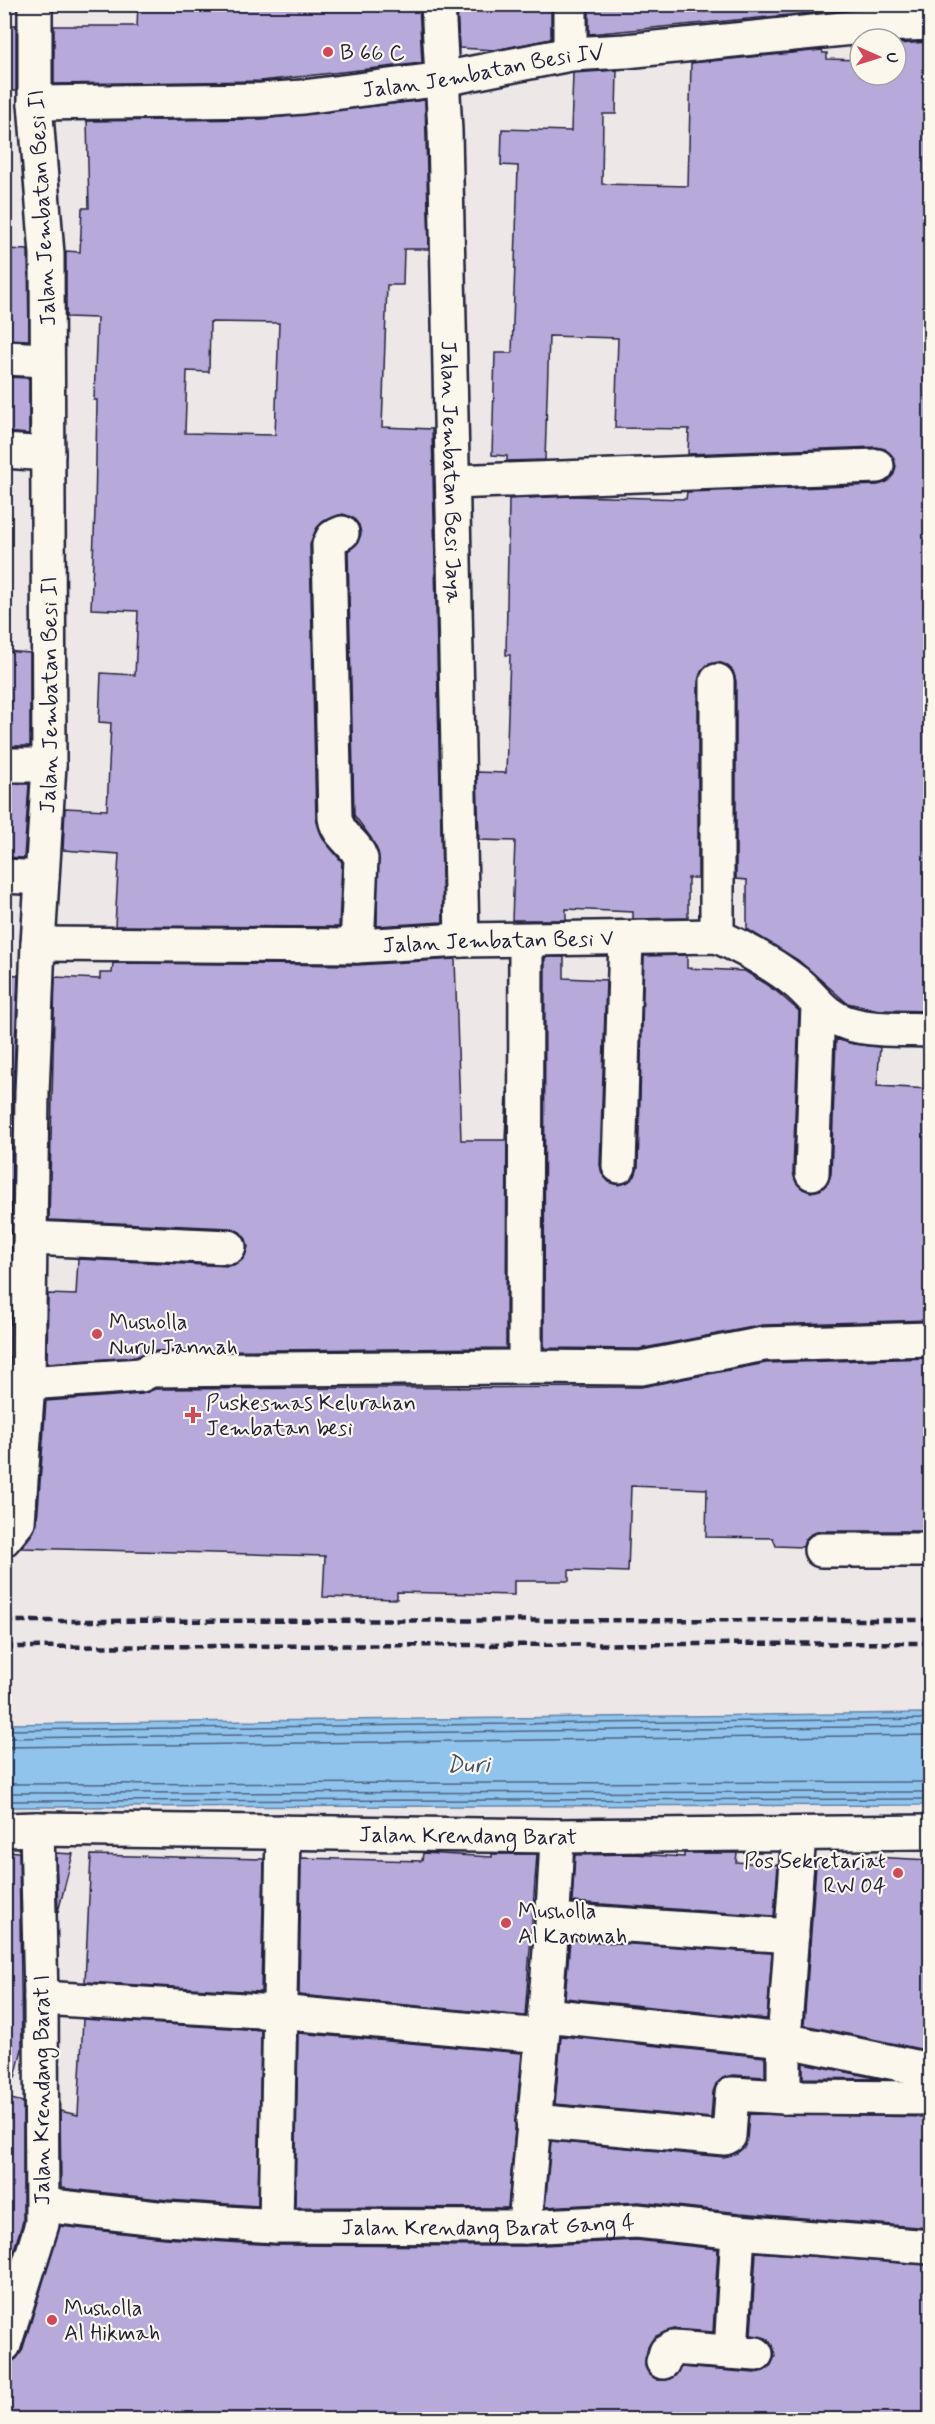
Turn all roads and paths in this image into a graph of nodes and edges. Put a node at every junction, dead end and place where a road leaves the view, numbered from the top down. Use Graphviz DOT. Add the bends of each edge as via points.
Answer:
graph roads {
  1 [pos="35,4"];
  2 [pos="438,4"];
  3 [pos="570,4"];
  4 [pos="930,23"];
  5 [pos="570,54"];
  6 [pos="443,79"];
  7 [pos="35,103"];
  8 [pos="4,358"];
  9 [pos="47,360"];
  10 [pos="4,451"];
  11 [pos="48,454"];
  12 [pos="877,466"];
  13 [pos="453,482"];
  14 [pos="342,533"];
  15 [pos="717,681"];
  16 [pos="4,765"];
  17 [pos="49,765"];
  18 [pos="4,876"];
  19 [pos="42,878"];
  20 [pos="717,936"];
  21 [pos="626,939"];
  22 [pos="462,940"];
  23 [pos="526,940"];
  24 [pos="38,944"];
  25 [pos="357,946"];
  26 [pos="818,1005"];
  27 [pos="930,1030"];
  28 [pos="18,1093"];
  29 [pos="619,1166"];
  30 [pos="812,1173"];
  31 [pos="31,1238"];
  32 [pos="229,1247"];
  33 [pos="17,1288"];
  34 [pos="930,1340"];
  35 [pos="525,1367"];
  36 [pos="16,1383"];
  37 [pos="4,1539"];
  38 [pos="821,1550"];
  39 [pos="930,1550"];
  40 [pos="38,1829"];
  41 [pos="4,1830"];
  42 [pos="283,1832"];
  43 [pos="930,1832"];
  44 [pos="799,1834"];
  45 [pos="556,1836"];
  46 [pos="553,1920"];
  47 [pos="792,1936"];
  48 [pos="41,1998"];
  49 [pos="278,2012"];
  50 [pos="543,2026"];
  51 [pos="784,2040"];
  52 [pos="930,2070"];
  53 [pos="784,2097"];
  54 [pos="930,2098"];
  55 [pos="533,2121"];
  56 [pos="43,2205"];
  57 [pos="276,2226"];
  58 [pos="525,2227"];
  59 [pos="738,2232"];
  60 [pos="930,2247"];
  61 [pos="17,2268"];
  62 [pos="4,2345"];
  63 [pos="663,2362"];
  1 -- 7 [label="street, Jalan Jembatan Besi II"];
  2 -- 6 [label="street, Jalan Jembatan Besi Jaya"];
  3 -- 5 [label="street"];
  4 -- 5 [label="street, Jalan Jembatan Besi IV"];
  5 -- 6 [label="street, Jalan Jembatan Besi IV"];
  6 -- 7 [label="street, Jalan Jembatan Besi IV" via="262,100"];
  6 -- 13 [label="street, Jalan Jembatan Besi Jaya"];
  7 -- 9 [label="street, Jalan Jembatan Besi II" via="46,254"];
  8 -- 9 [label="street"];
  9 -- 11 [label="street, Jalan Jembatan Besi II"];
  10 -- 11 [label="street"];
  11 -- 17 [label="street, Jalan Jembatan Besi II"];
  12 -- 13 [label="street"];
  13 -- 22 [label="street, Jalan Jembatan Besi Jaya"];
  14 -- 25 [label="street" via="333,537 329,545 335,818 340,834 357,849 360,860"];
  15 -- 20 [label="street"];
  16 -- 17 [label="street"];
  17 -- 19 [label="street, Jalan Jembatan Besi II"];
  18 -- 19 [label="street"];
  19 -- 24 [label="street, Jalan Jembatan Besi II"];
  20 -- 21 [label="street, Jalan Jembatan Besi V"];
  20 -- 26 [label="street, Jalan Jembatan Besi V" via="774,965"];
  21 -- 23 [label="street, Jalan Jembatan Besi V"];
  21 -- 29 [label="street"];
  22 -- 23 [label="street, Jalan Jembatan Besi V"];
  22 -- 25 [label="street, Jalan Jembatan Besi V"];
  23 -- 35 [label="street"];
  24 -- 25 [label="street, Jalan Jembatan Besi V"];
  24 -- 28 [label="street, Jalan Jembatan Besi II"];
  26 -- 27 [label="street, Jalan Jembatan Besi V" via="848,1024"];
  26 -- 30 [label="street"];
  28 -- 31 [label="street, Jalan Jembatan Besi II"];
  31 -- 32 [label="street"];
  31 -- 33 [label="street, Jalan Jembatan Besi II"];
  33 -- 36 [label="street, Jalan Jembatan Besi II"];
  34 -- 35 [label="street" via="764,1344 641,1368"];
  35 -- 36 [label="street" via="151,1370 141,1375"];
  36 -- 37 [label="street, Jalan Jembatan Besi II" via="18,1522"];
  38 -- 39 [label="street"];
  40 -- 41 [label="street, Jalan Krendang Barat"];
  40 -- 42 [label="street, Jalan Krendang Barat"];
  40 -- 48 [label="street, Jalan Krendang Barat I"];
  42 -- 45 [label="street, Jalan Krendang Barat"];
  42 -- 49 [label="street"];
  43 -- 44 [label="street, Jalan Krendang Barat"];
  44 -- 45 [label="street, Jalan Krendang Barat"];
  44 -- 47 [label="street"];
  45 -- 46 [label="street"];
  46 -- 47 [label="street"];
  46 -- 50 [label="street"];
  47 -- 51 [label="street"];
  48 -- 49 [label="street"];
  48 -- 56 [label="street, Jalan Krendang Barat I"];
  49 -- 50 [label="street"];
  49 -- 57 [label="street"];
  50 -- 51 [label="street"];
  50 -- 55 [label="street"];
  51 -- 52 [label="street"];
  51 -- 53 [label="street"];
  53 -- 54 [label="street"];
  53 -- 55 [label="street" via="732,2094 729,2136 725,2138"];
  55 -- 58 [label="street"];
  56 -- 57 [label="street, Jalan Krendang Barat Gang 4"];
  56 -- 61 [label="street, Jalan Krendang Barat I" via="40,2234"];
  57 -- 58 [label="street, Jalan Krendang Barat Gang 4"];
  58 -- 59 [label="street, Jalan Krendang Barat Gang 4" via="637,2222"];
  59 -- 60 [label="street, Jalan Krendang Barat Gang 4"];
  59 -- 63 [label="street" via="744,2353 673,2348 666,2352"];
  61 -- 62 [label="street, Jalan Krendang Barat I"];
}
